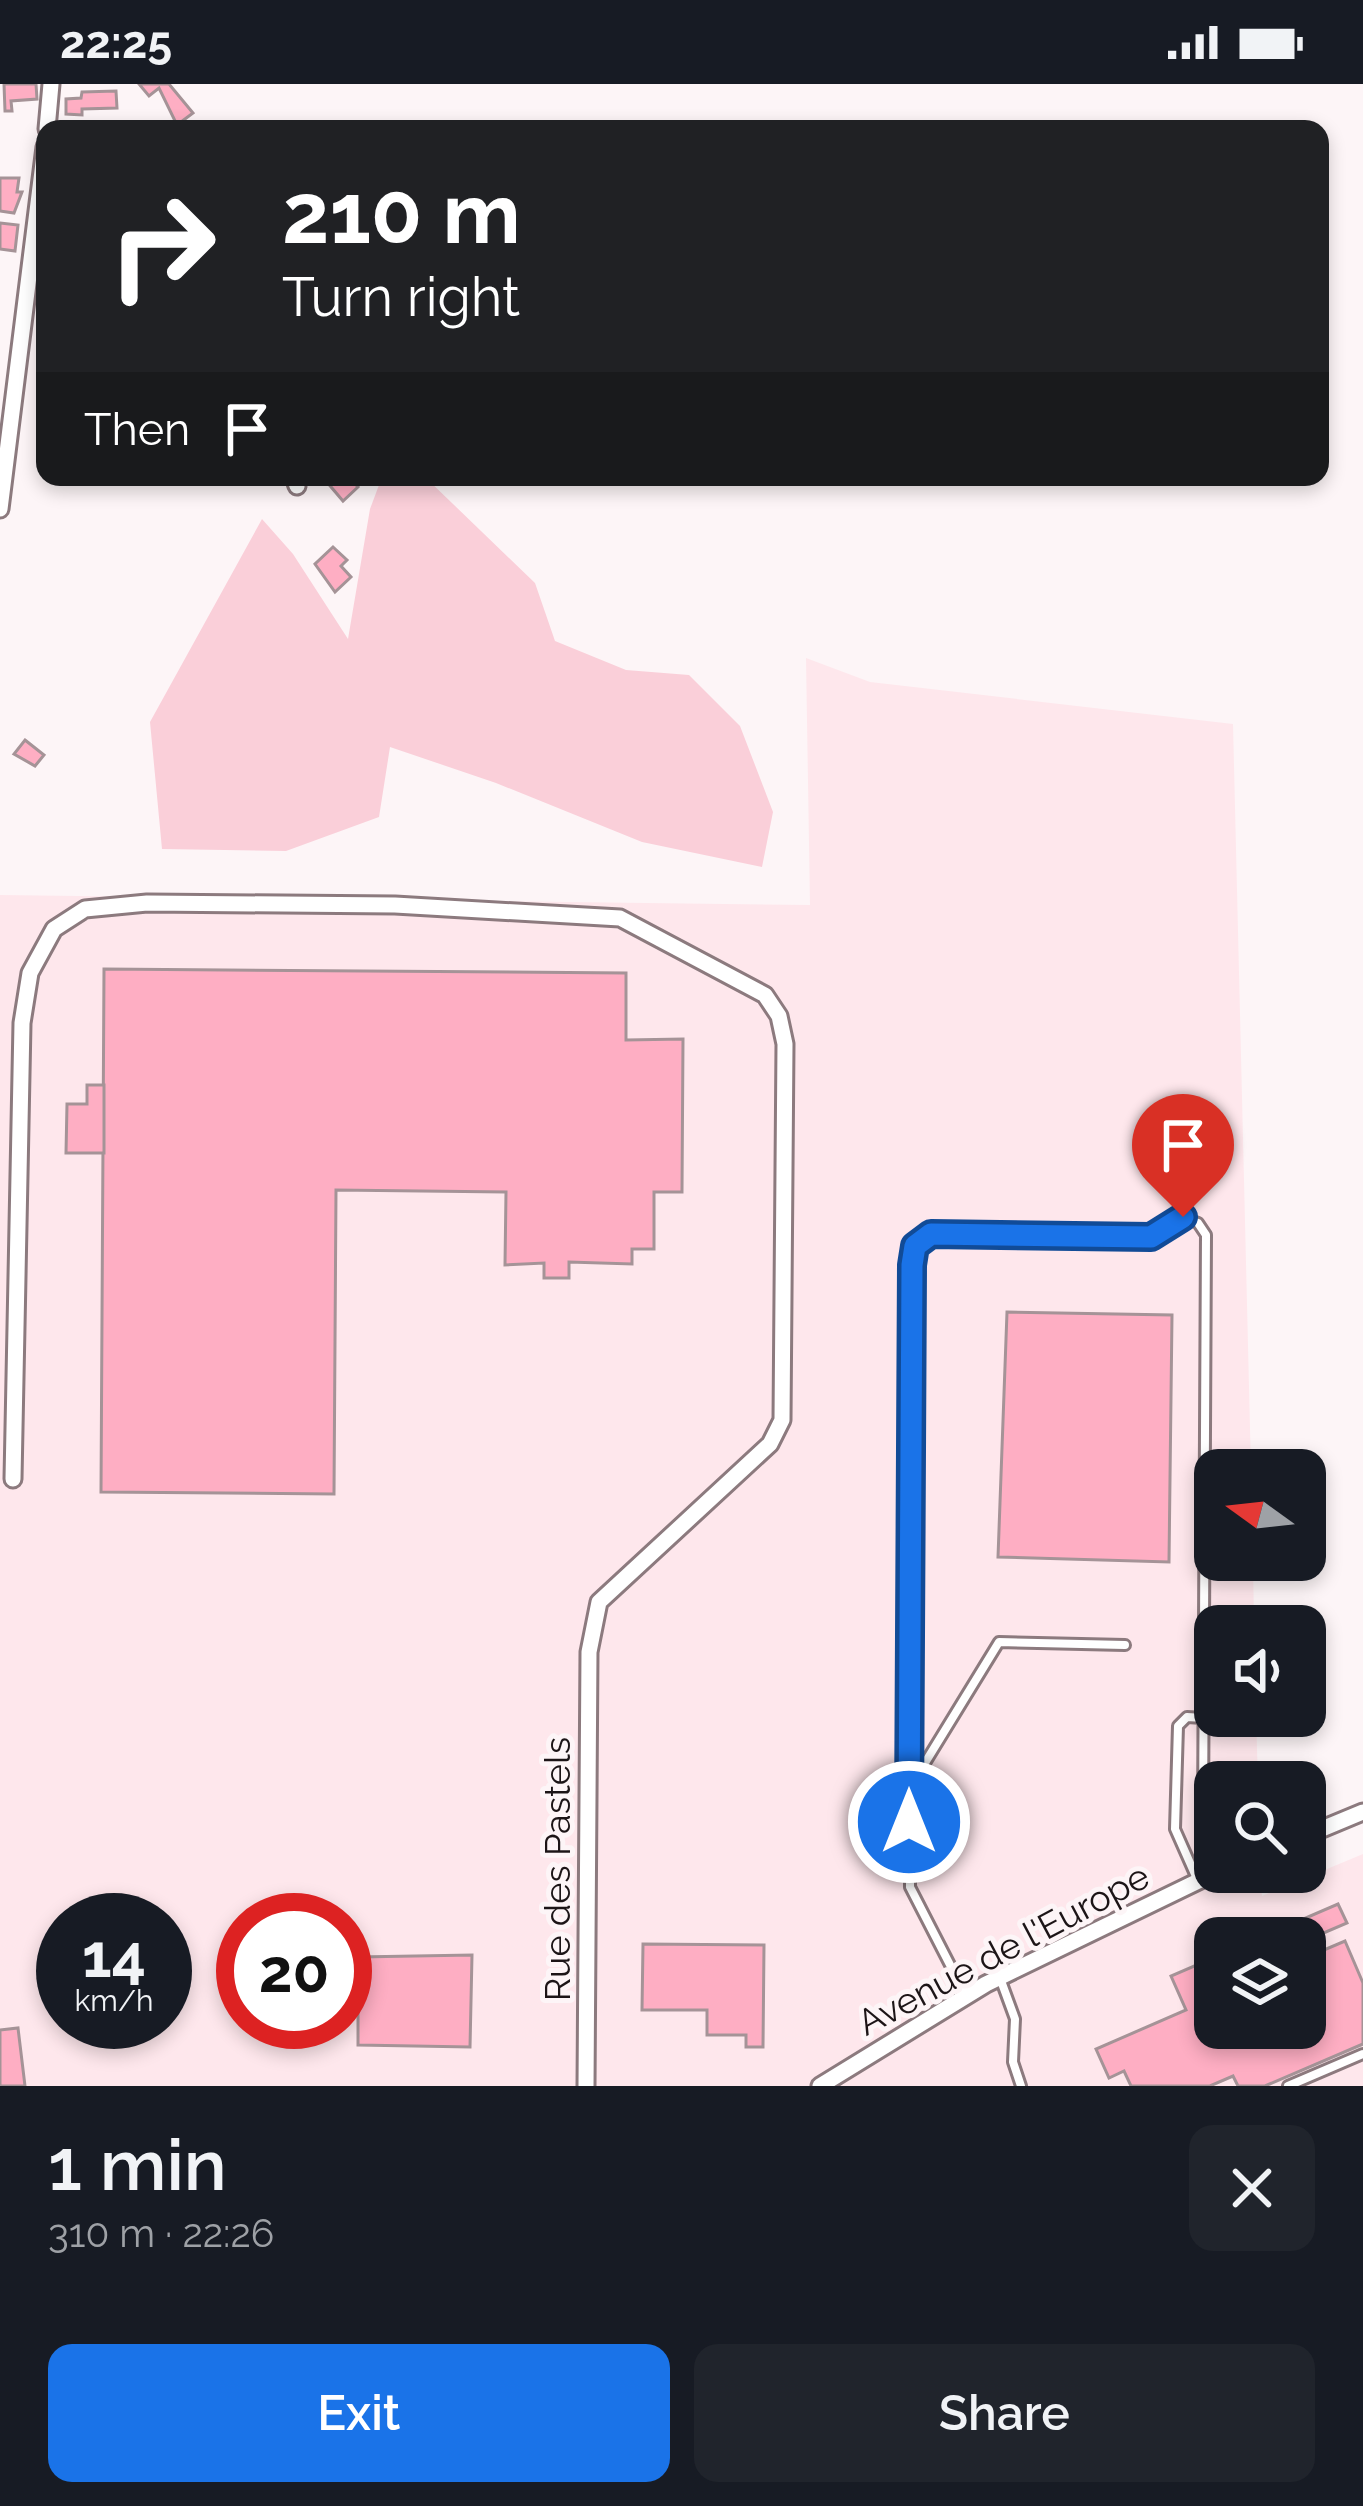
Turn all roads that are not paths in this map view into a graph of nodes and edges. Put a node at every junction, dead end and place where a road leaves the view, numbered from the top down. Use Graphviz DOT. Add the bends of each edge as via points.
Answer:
graph roads {
  1 [pos="51,84"];
  2 [pos="48,120"];
  3 [pos="36,219"];
  4 [pos="0,509"];
  5 [pos="13,1478"];
  6 [pos="1204,1605"];
  7 [pos="1125,1645"];
  8 [pos="1194,1718"];
  9 [pos="909,1790"];
  10 [pos="1363,1812"];
  11 [pos="1326,1827"];
  12 [pos="1194,1872"];
  13 [pos="1194,1883"];
  14 [pos="1000,1977"];
  15 [pos="965,1996"];
  16 [pos="1363,2054"];
  17 [pos="586,2086"];
  18 [pos="820,2086"];
  19 [pos="1021,2086"];
  20 [pos="1288,2086"];
  1 -- 2 [label="street"];
  3 -- 4 [label="street"];
  5 -- 17 [label="street, Rue des Pastels" via="22,1024 30,974 54,929 86,909 147,903 620,918 765,995 784,1044 782,1420 770,1444 599,1602 589,1652"];
  6 -- 9 [label="lane" via="1206,1235 1198,1223 1183,1217 1151,1237 931,1234 915,1246 912,1265"];
  7 -- 9 [label="lane" via="999,1642"];
  8 -- 12 [label="lane" via="1178,1726 1175,1829"];
  9 -- 15 [label="lane" via="910,1887"];
  10 -- 11 [label="street"];
  13 -- 14 [label="street, Avenue de l'Europe"];
  14 -- 15 [label="street, Avenue de l'Europe"];
  14 -- 19 [label="lane" via="1015,2019"];
  15 -- 18 [label="street, Avenue de l'Europe"];
  16 -- 20 [label="lane"];
}
